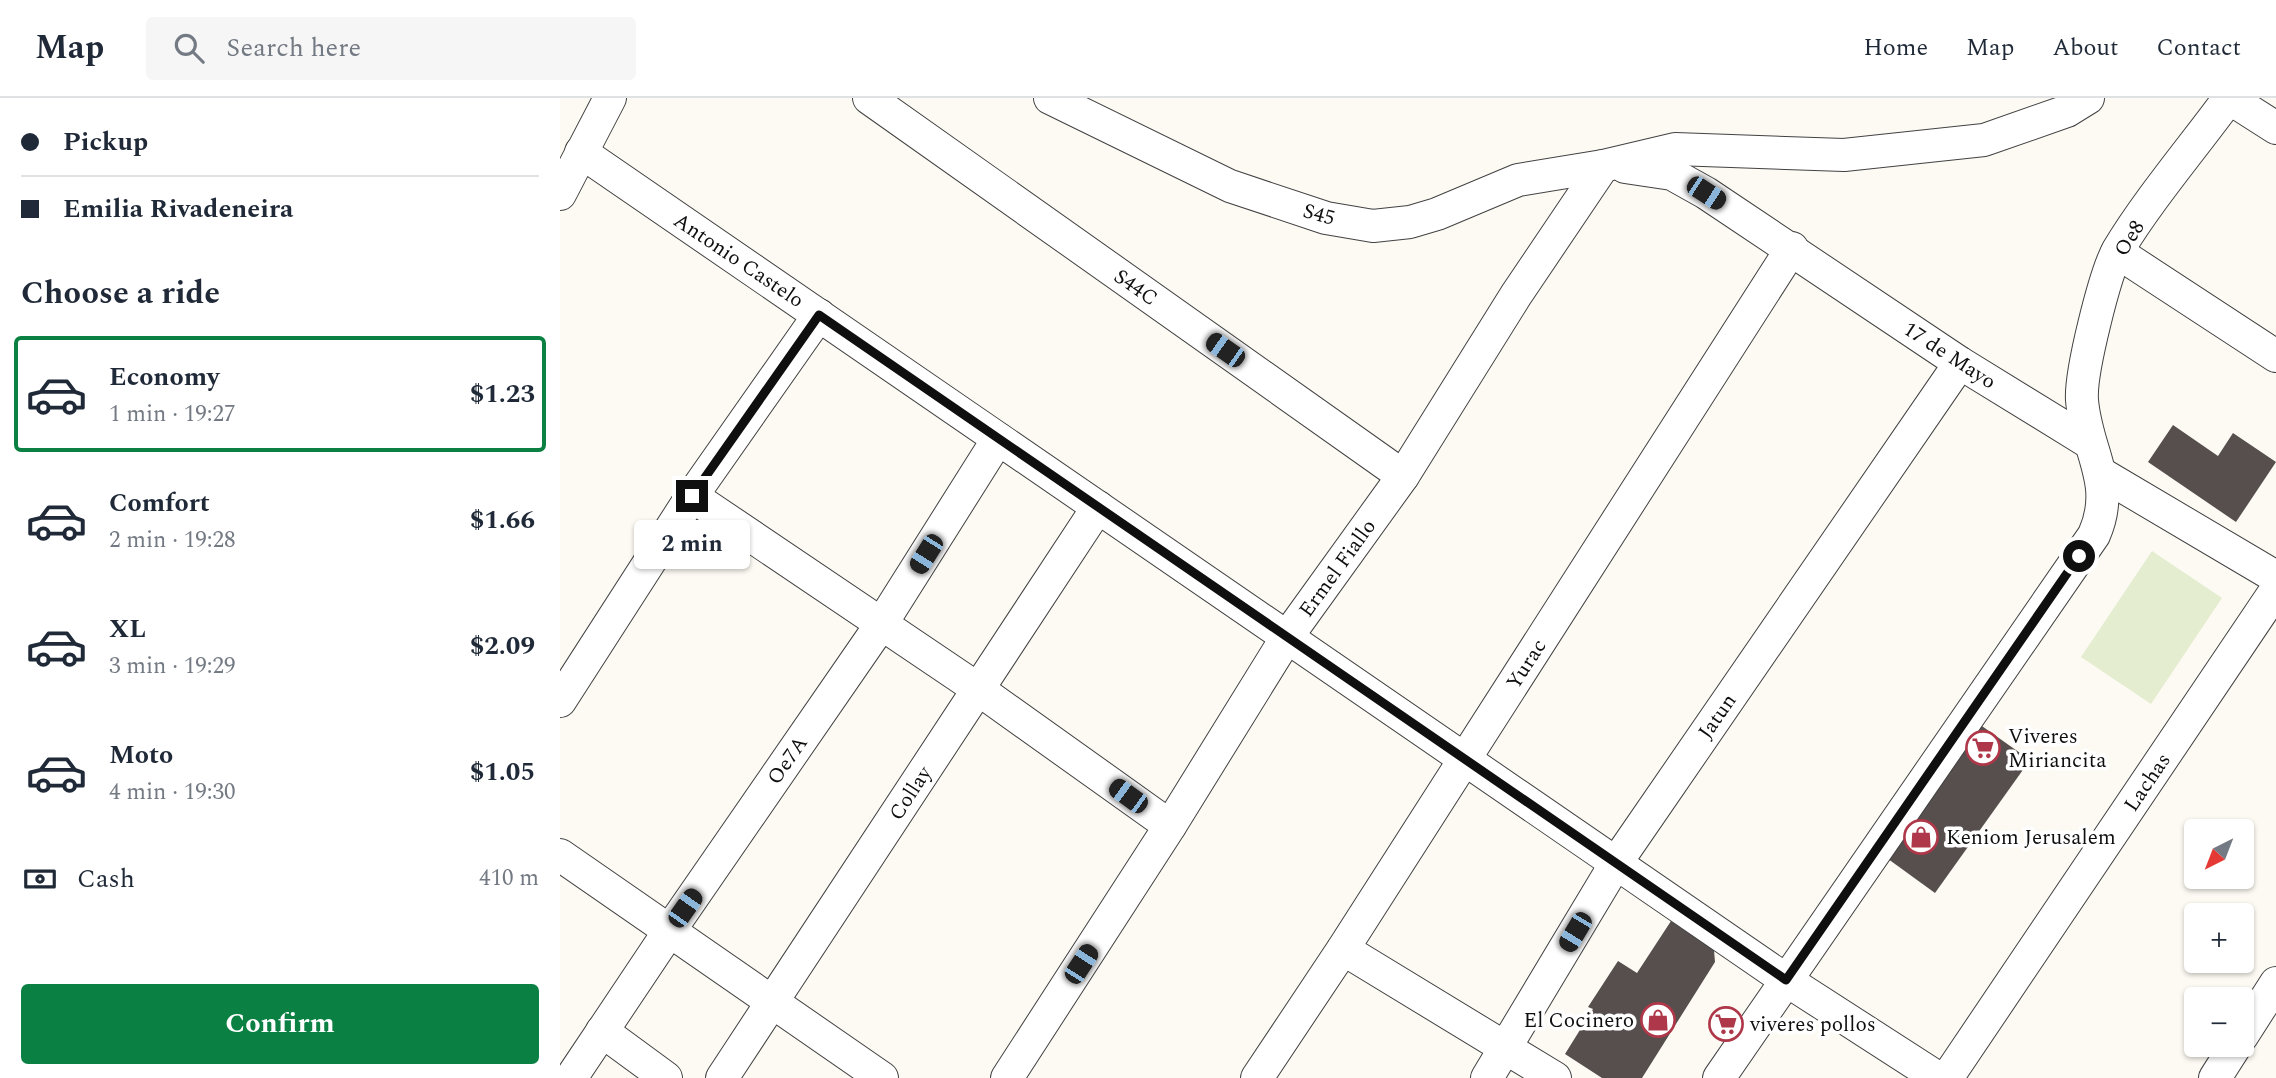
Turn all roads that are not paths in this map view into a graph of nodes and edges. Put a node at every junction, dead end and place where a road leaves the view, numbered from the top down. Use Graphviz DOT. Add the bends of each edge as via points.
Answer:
graph roads {
  1 [pos="610,98"];
  2 [pos="869,98"];
  3 [pos="1050,98"];
  4 [pos="2088,98"];
  5 [pos="2229,98"];
  6 [pos="2276,128"];
  7 [pos="581,152"];
  8 [pos="1603,166"];
  9 [pos="560,194"];
  10 [pos="1792,248"];
  11 [pos="2117,252"];
  12 [pos="819,315"];
  13 [pos="2276,356"];
  14 [pos="1960,363"];
  15 [pos="998,439"];
  16 [pos="2090,443"];
  17 [pos="2100,473"];
  18 [pos="1403,476"];
  19 [pos="692,496"];
  20 [pos="1098,507"];
  21 [pos="2276,577"];
  22 [pos="2276,590"];
  23 [pos="882,623"];
  24 [pos="1287,637"];
  25 [pos="978,689"];
  26 [pos="560,701"];
  27 [pos="1465,759"];
  28 [pos="1170,826"];
  29 [pos="560,855"];
  30 [pos="1616,863"];
  31 [pos="670,930"];
  32 [pos="1343,949"];
  33 [pos="1786,980"];
  34 [pos="2276,983"];
  35 [pos="771,1003"];
  36 [pos="2254,1017"];
  37 [pos="602,1031"];
  38 [pos="1507,1048"];
  39 [pos="2228,1057"];
  40 [pos="572,1078"];
  41 [pos="666,1078"];
  42 [pos="722,1078"];
  43 [pos="882,1078"];
  44 [pos="1007,1078"];
  45 [pos="1257,1078"];
  46 [pos="1487,1078"];
  47 [pos="1555,1078"];
  48 [pos="1719,1078"];
  49 [pos="1938,1078"];
  50 [pos="1947,1078"];
  51 [pos="2215,1078"];
  1 -- 7 [label="street"];
  2 -- 18 [label="street, S44C"];
  3 -- 8 [label="street, S45" via="1230,186 1326,218 1373,226 1437,214 1518,180"];
  4 -- 8 [label="street" via="2067,111 1984,140 1844,155 1675,149"];
  5 -- 6 [label="street"];
  5 -- 11 [label="street, Oe8"];
  7 -- 9 [label="street"];
  7 -- 12 [label="street, Antonio Castelo"];
  8 -- 10 [label="street, 17 de Mayo" via="1672,174"];
  8 -- 18 [label="street, Ermel Fiallo"];
  10 -- 14 [label="street, 17 de Mayo"];
  10 -- 27 [label="street, Yurac"];
  11 -- 13 [label="street"];
  11 -- 16 [label="street, Oe8" via="2085,358 2082,399"];
  12 -- 15 [label="street, Antonio Castelo"];
  12 -- 19 [label="street"];
  14 -- 16 [label="street, 17 de Mayo"];
  14 -- 30 [label="street, Jatun"];
  15 -- 20 [label="street, Antonio Castelo"];
  15 -- 23 [label="street, Oe7A"];
  16 -- 17 [label="street"];
  17 -- 21 [label="street"];
  17 -- 33 [label="street" via="2105,499 2094,535"];
  18 -- 24 [label="street, Ermel Fiallo"];
  19 -- 23 [label="street"];
  19 -- 26 [label="street"];
  20 -- 24 [label="street, Antonio Castelo"];
  20 -- 25 [label="street, Collay"];
  22 -- 50 [label="street, Lachas"];
  23 -- 25 [label="street"];
  23 -- 31 [label="street, Oe7A"];
  24 -- 27 [label="street, Antonio Castelo"];
  24 -- 28 [label="street, Ermel Fiallo"];
  25 -- 28 [label="street"];
  25 -- 35 [label="street, Collay"];
  27 -- 30 [label="street, Antonio Castelo"];
  27 -- 32 [label="street, Yurac"];
  28 -- 44 [label="street, Ermel Fiallo"];
  29 -- 31 [label="street"];
  30 -- 33 [label="street, Antonio Castelo"];
  30 -- 38 [label="street, Jatun"];
  31 -- 35 [label="street"];
  31 -- 37 [label="street, Oe7A"];
  32 -- 38 [label="street"];
  32 -- 45 [label="street, Yurac"];
  33 -- 48 [label="street"];
  33 -- 49 [label="street, Antonio Castelo"];
  34 -- 36 [label="street"];
  35 -- 42 [label="street, Collay"];
  35 -- 43 [label="street"];
  37 -- 40 [label="street, Oe7A"];
  37 -- 41 [label="street"];
  38 -- 46 [label="street, Jatun"];
  38 -- 47 [label="street"];
  39 -- 51 [label="street"];
}
